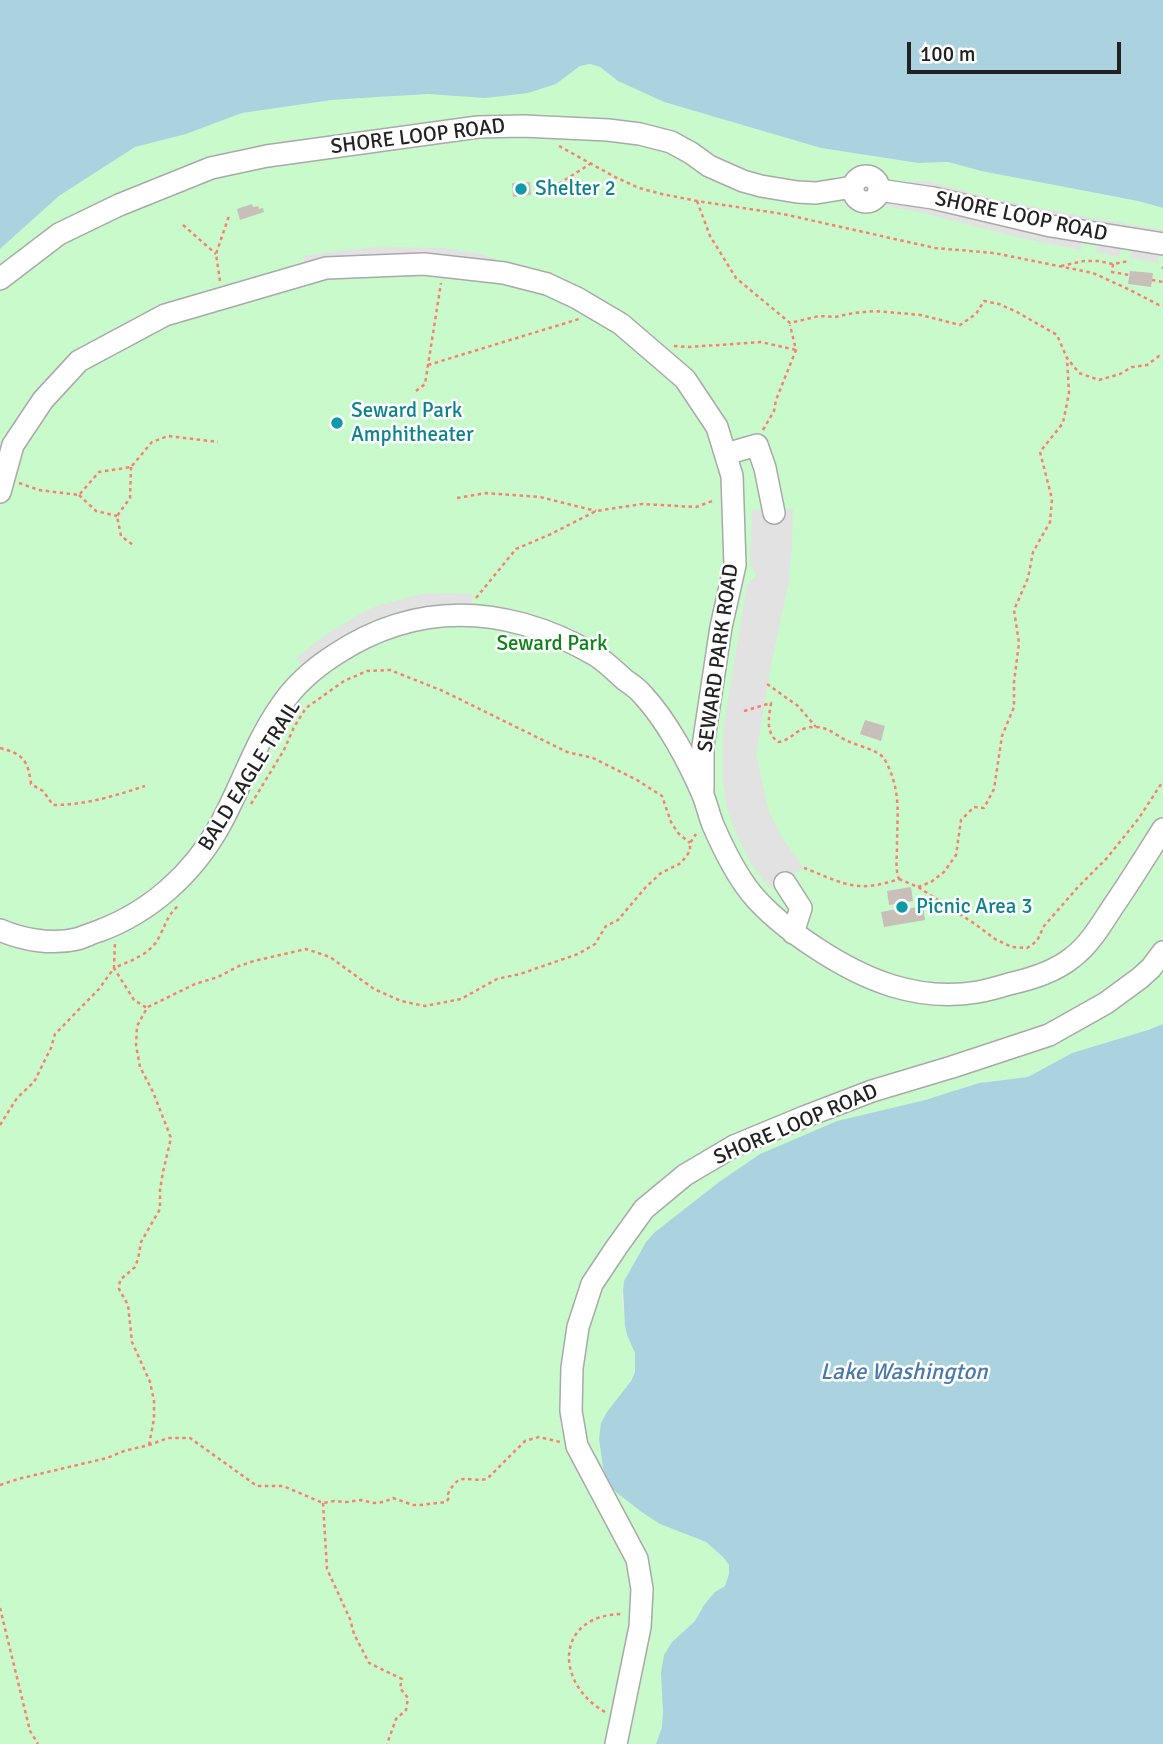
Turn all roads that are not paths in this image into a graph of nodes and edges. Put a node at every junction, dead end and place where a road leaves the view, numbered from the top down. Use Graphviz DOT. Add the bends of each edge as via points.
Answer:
graph roads {
  1 [pos="1163,244"];
  2 [pos="0,279"];
  3 [pos="726,454"];
  4 [pos="2,485"];
  5 [pos="774,513"];
  6 [pos="703,795"];
  7 [pos="1163,829"];
  8 [pos="785,883"];
  9 [pos="0,930"];
  10 [pos="793,933"];
  11 [pos="1163,952"];
  12 [pos="616,1744"];
  1 -- 2 [label="street, SHORE LOOP ROAD" via="879,190 872,201 864,202 856,198 853,187 816,193 761,186 709,166 671,142 640,134 478,127 211,168 59,234"];
  3 -- 4 [label="street, SEWARD PARK ROAD" via="717,426 685,379 621,324 547,284 504,273 424,264 326,268 165,314 79,361 43,400 13,445"];
  3 -- 5 [label="street" via="757,446"];
  3 -- 6 [label="street, SEWARD PARK ROAD" via="732,476 735,565 704,746"];
  6 -- 9 [label="street, SEWARD PARK ROAD" via="668,727 642,693 597,656 551,633 495,617 436,616 405,621 353,643 313,669 296,687 279,708 219,828 170,890 116,925 77,939 49,942"];
  6 -- 10 [label="street, SEWARD PARK ROAD" via="737,874 754,897"];
  7 -- 10 [label="street, SEWARD PARK ROAD" via="1096,933 1074,957 1018,982 949,994 900,989 845,967"];
  8 -- 10 [label="street" via="801,908"];
  11 -- 12 [label="street, SHORE LOOP ROAD" via="1140,978 1106,1003 1049,1035 872,1091 734,1146 685,1175 644,1209 592,1284 578,1328 571,1411 577,1446 637,1559 642,1589 640,1627"];
}
